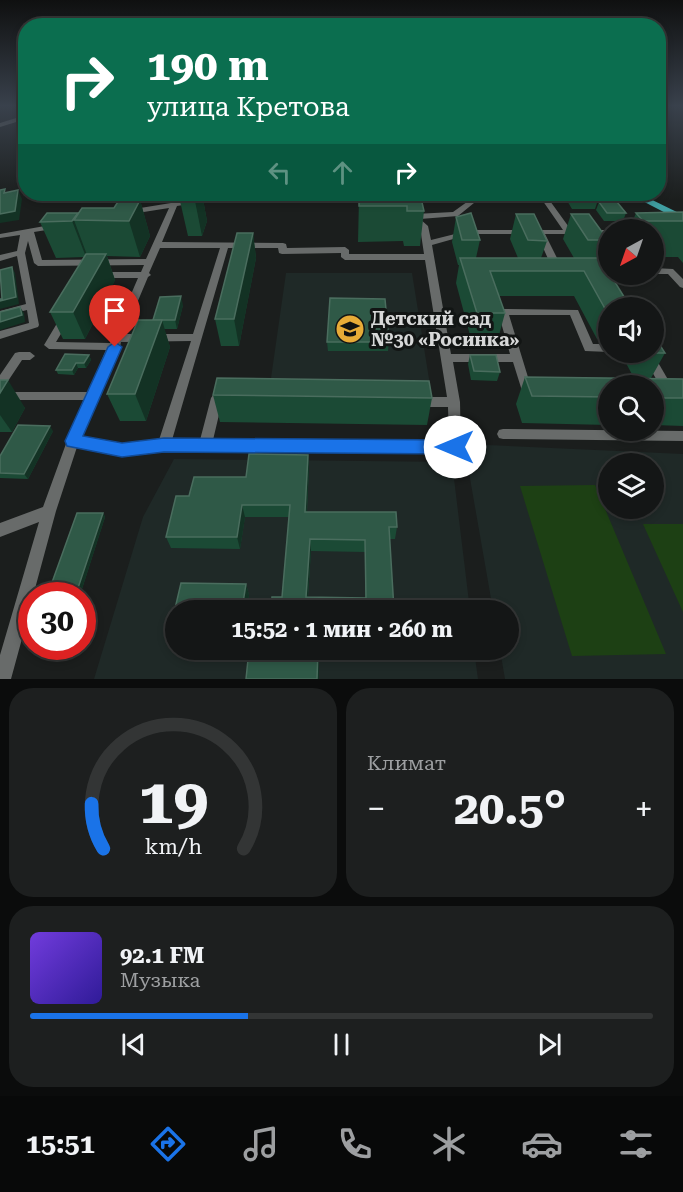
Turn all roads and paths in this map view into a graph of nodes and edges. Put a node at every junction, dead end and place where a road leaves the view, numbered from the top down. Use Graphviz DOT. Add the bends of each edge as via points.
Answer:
graph roads {
  1 [pos="162,201"];
  2 [pos="172,201"];
  3 [pos="394,201"];
  4 [pos="473,201"];
  5 [pos="547,201"];
  6 [pos="648,201"];
  7 [pos="117,214"];
  8 [pos="413,217"];
  9 [pos="681,218"];
  10 [pos="71,223"];
  11 [pos="664,223"];
  12 [pos="27,231"];
  13 [pos="471,232"];
  14 [pos="598,232"];
  15 [pos="540,233"];
  16 [pos="569,233"];
  17 [pos="0,236"];
  18 [pos="474,242"];
  19 [pos="427,244"];
  20 [pos="158,245"];
  21 [pos="225,245"];
  22 [pos="21,253"];
  23 [pos="429,257"];
  24 [pos="0,258"];
  25 [pos="151,262"];
  26 [pos="664,271"];
  27 [pos="559,272"];
  28 [pos="92,275"];
  29 [pos="146,275"];
  30 [pos="683,285"];
  31 [pos="74,305"];
  32 [pos="31,306"];
  33 [pos="0,314"];
  34 [pos="0,335"];
  35 [pos="197,337"];
  36 [pos="117,343"];
  37 [pos="598,348"];
  38 [pos="30,356"];
  39 [pos="447,358"];
  40 [pos="517,358"];
  41 [pos="654,363"];
  42 [pos="0,384"];
  43 [pos="538,392"];
  44 [pos="0,396"];
  45 [pos="93,396"];
  46 [pos="677,396"];
  47 [pos="240,399"];
  48 [pos="407,402"];
  49 [pos="454,402"];
  50 [pos="503,434"];
  51 [pos="683,436"];
  52 [pos="73,441"];
  53 [pos="164,445"];
  54 [pos="205,445"];
  55 [pos="49,511"];
  56 [pos="0,530"];
  57 [pos="2,679"];
  1 -- 7 [label="street"];
  2 -- 20 [label="street"];
  3 -- 8 [label="street"];
  4 -- 8 [label="street" via="455,214"];
  5 -- 16 [label="street"];
  6 -- 9 [label="main road"];
  8 -- 19 [label="street" via="424,226"];
  9 -- 11 [label="street"];
  10 -- 12 [label="street"];
  12 -- 17 [label="street"];
  12 -- 22 [label="street"];
  12 -- 25 [label="street" via="38,263"];
  13 -- 15 [label="street"];
  13 -- 18 [label="street"];
  13 -- 19 [label="street"];
  14 -- 16 [label="street"];
  15 -- 16 [label="street"];
  15 -- 27 [label="street"];
  19 -- 23 [label="street"];
  20 -- 21 [label="street"];
  20 -- 25 [label="street"];
  21 -- 23 [label="street" via="283,246 282,251 345,250 345,256"];
  21 -- 35 [label="street"];
  22 -- 24 [label="street"];
  22 -- 32 [label="street"];
  23 -- 39 [label="street"];
  25 -- 29 [label="street"];
  26 -- 30 [label="street" via="670,271"];
  28 -- 29 [label="street"];
  29 -- 36 [label="street"];
  31 -- 36 [label="street" via="49,345"];
  32 -- 33 [label="street"];
  32 -- 34 [label="street" via="34,325"];
  35 -- 36 [label="street"];
  35 -- 53 [label="street"];
  36 -- 45 [label="street"];
  37 -- 40 [label="street" via="589,348 574,312 503,312"];
  38 -- 42 [label="street" via="19,356"];
  39 -- 40 [label="street"];
  39 -- 49 [label="street"];
  40 -- 43 [label="street" via="527,391"];
  41 -- 46 [label="street"];
  44 -- 45 [label="street"];
  45 -- 52 [label="street"];
  47 -- 54 [label="street" via="217,398"];
  48 -- 49 [label="street"];
  49 -- 54 [label="street" via="455,447"];
  50 -- 51 [label="street"];
  52 -- 53 [label="street" via="122,450"];
  52 -- 55 [label="street"];
  53 -- 54 [label="street"];
  55 -- 56 [label="street"];
  55 -- 57 [label="street"];
}
